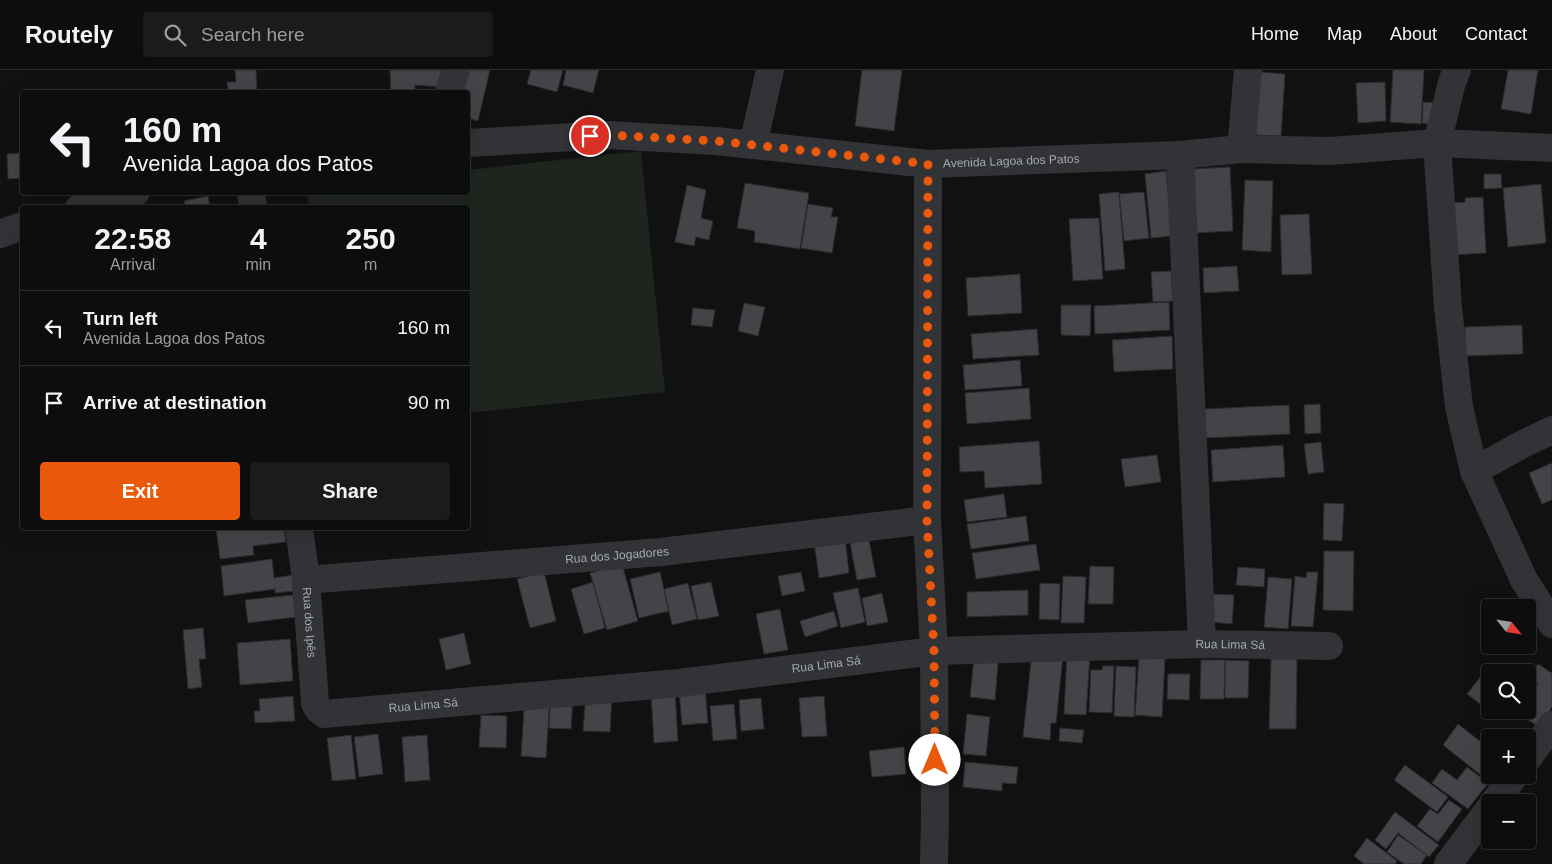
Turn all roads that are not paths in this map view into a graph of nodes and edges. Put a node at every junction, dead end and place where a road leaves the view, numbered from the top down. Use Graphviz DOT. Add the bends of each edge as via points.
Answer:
graph roads {
  1 [pos="456,70"];
  2 [pos="770,70"];
  3 [pos="1248,70"];
  4 [pos="1457,70"];
  5 [pos="450,90"];
  6 [pos="470,143"];
  7 [pos="1437,143"];
  8 [pos="753,145"];
  9 [pos="1552,148"];
  10 [pos="1241,149"];
  11 [pos="1180,154"];
  12 [pos="928,164"];
  13 [pos="125,195"];
  14 [pos="90,205"];
  15 [pos="20,227"];
  16 [pos="0,234"];
  17 [pos="1552,430"];
  18 [pos="1474,471"];
  19 [pos="927,520"];
  20 [pos="299,530"];
  21 [pos="306,580"];
  22 [pos="1552,624"];
  23 [pos="1202,644"];
  24 [pos="1330,646"];
  25 [pos="934,651"];
  26 [pos="324,714"];
  27 [pos="1552,725"];
  28 [pos="1536,747"];
  29 [pos="1508,784"];
  30 [pos="1500,794"];
  31 [pos="1481,820"];
  32 [pos="934,864"];
  33 [pos="1448,864"];
  1 -- 5 [label="street"];
  2 -- 8 [label="street"];
  3 -- 10 [label="street"];
  4 -- 7 [label="street"];
  6 -- 8 [label="street, Avenida Lagoa dos Patos" via="609,135"];
  7 -- 9 [label="street, Avenida Lagoa dos Patos"];
  7 -- 10 [label="street, Avenida Lagoa dos Patos" via="1330,151"];
  7 -- 18 [label="street" via="1448,307 1459,407"];
  8 -- 12 [label="street, Avenida Lagoa dos Patos"];
  10 -- 11 [label="street, Avenida Lagoa dos Patos"];
  11 -- 12 [label="street, Avenida Lagoa dos Patos"];
  11 -- 23 [label="street"];
  12 -- 19 [label="street"];
  13 -- 14 [label="street"];
  15 -- 16 [label="street"];
  17 -- 18 [label="street"];
  18 -- 22 [label="street" via="1524,580"];
  19 -- 21 [label="street, Rua dos Jogadores" via="661,552"];
  19 -- 25 [label="street"];
  20 -- 21 [label="street, Rua dos Ipês"];
  21 -- 26 [label="street, Rua dos Ipês" via="315,703"];
  23 -- 24 [label="street, Rua Lima Sá"];
  23 -- 25 [label="street, Rua Lima Sá"];
  25 -- 26 [label="street, Rua Lima Sá" via="679,683"];
  25 -- 32 [label="street"];
  27 -- 28 [label="street"];
  29 -- 30 [label="street"];
  31 -- 33 [label="street"];
}
